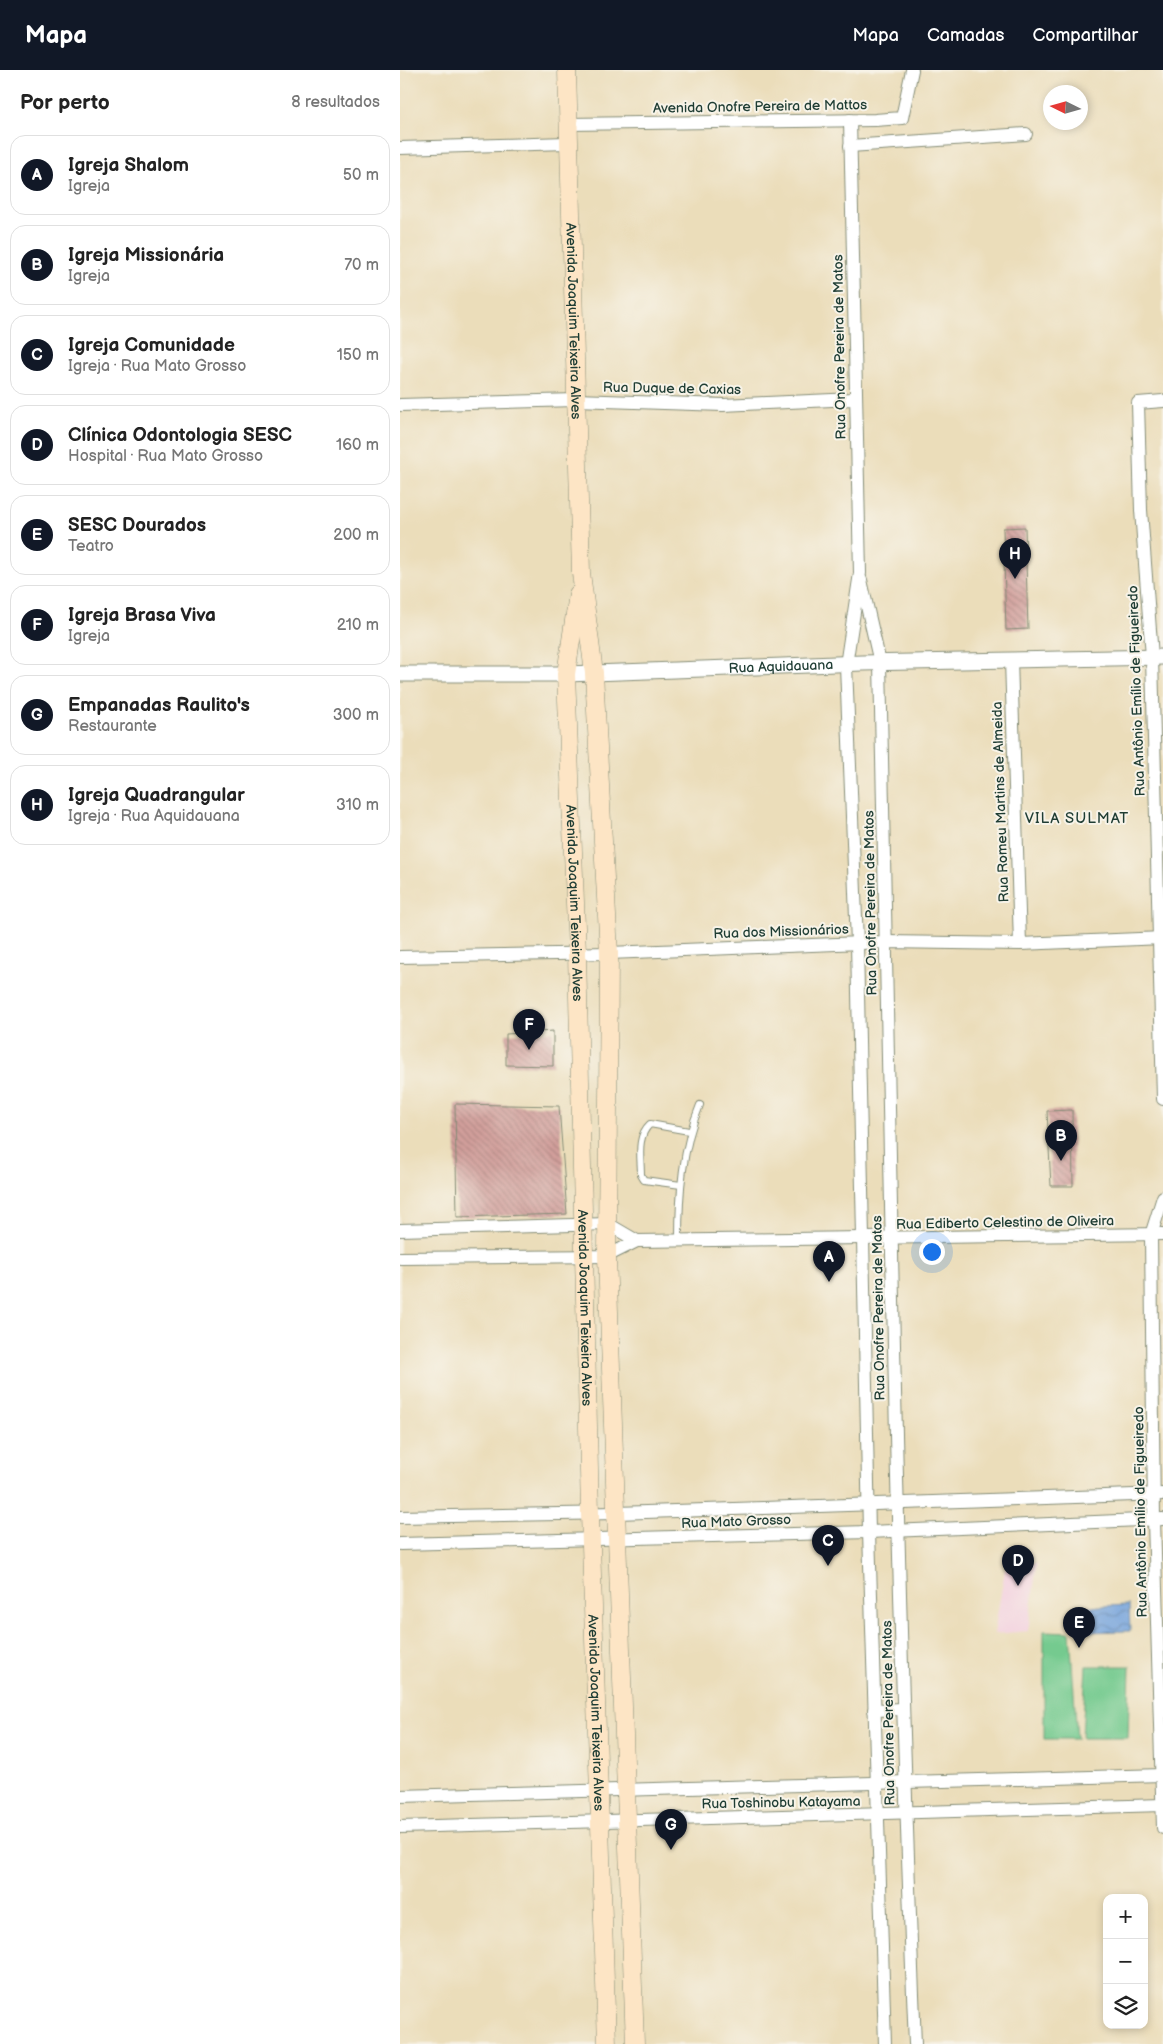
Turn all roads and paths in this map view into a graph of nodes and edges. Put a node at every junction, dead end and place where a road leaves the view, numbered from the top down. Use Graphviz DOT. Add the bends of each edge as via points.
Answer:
graph roads {
  1 [pos="567,70"];
  2 [pos="912,70"];
  3 [pos="850,120"];
  4 [pos="568,124"];
  5 [pos="1026,134"];
  6 [pos="567,143"];
  7 [pos="850,146"];
  8 [pos="400,148"];
  9 [pos="854,399"];
  10 [pos="576,400"];
  11 [pos="1163,401"];
  12 [pos="400,405"];
  13 [pos="581,573"];
  14 [pos="860,573"];
  15 [pos="1157,657"];
  16 [pos="1011,660"];
  17 [pos="880,663"];
  18 [pos="846,665"];
  19 [pos="594,673"];
  20 [pos="400,674"];
  21 [pos="566,674"];
  22 [pos="1161,938"];
  23 [pos="886,942"];
  24 [pos="857,943"];
  25 [pos="1020,944"];
  26 [pos="577,953"];
  27 [pos="609,953"];
  28 [pos="400,957"];
  29 [pos="1163,1099"];
  30 [pos="700,1105"];
  31 [pos="689,1131"];
  32 [pos="681,1185"];
  33 [pos="1163,1197"];
  34 [pos="608,1224"];
  35 [pos="582,1225"];
  36 [pos="400,1230"];
  37 [pos="1157,1235"];
  38 [pos="863,1238"];
  39 [pos="892,1238"];
  40 [pos="679,1240"];
  41 [pos="637,1241"];
  42 [pos="607,1256"];
  43 [pos="584,1257"];
  44 [pos="400,1258"];
  45 [pos="1159,1494"];
  46 [pos="897,1503"];
  47 [pos="869,1504"];
  48 [pos="590,1513"];
  49 [pos="616,1513"];
  50 [pos="400,1517"];
  51 [pos="1158,1520"];
  52 [pos="898,1530"];
  53 [pos="869,1532"];
  54 [pos="617,1540"];
  55 [pos="591,1541"];
  56 [pos="400,1544"];
  57 [pos="903,1709"];
  58 [pos="874,1710"];
  59 [pos="1162,1775"];
  60 [pos="905,1782"];
  61 [pos="876,1783"];
  62 [pos="625,1790"];
  63 [pos="598,1791"];
  64 [pos="400,1796"];
  65 [pos="1163,1805"];
  66 [pos="906,1813"];
  67 [pos="877,1815"];
  68 [pos="599,1820"];
  69 [pos="626,1820"];
  70 [pos="400,1828"];
  71 [pos="1163,1828"];
  72 [pos="607,2044"];
  73 [pos="635,2044"];
  74 [pos="885,2044"];
  75 [pos="915,2044"];
  1 -- 4 [label="main road, Avenida Joaquim Teixeira Alves"];
  2 -- 3 [label="street, Avenida Onofre Pereira de Mattos" via="902,118"];
  3 -- 4 [label="street, Avenida Onofre Pereira de Mattos"];
  3 -- 7 [label="street, Rua Onofre Pereira de Matos"];
  4 -- 6 [label="main road, Avenida Joaquim Teixeira Alves"];
  5 -- 7 [label="street"];
  6 -- 8 [label="street"];
  6 -- 10 [label="main road, Avenida Joaquim Teixeira Alves"];
  7 -- 9 [label="street, Rua Onofre Pereira de Matos"];
  9 -- 10 [label="street, Rua Duque de Caxias" via="723,404"];
  9 -- 14 [label="street, Rua Onofre Pereira de Matos"];
  10 -- 12 [label="street, Rua Duque de Caxias"];
  10 -- 13 [label="main road, Avenida Joaquim Teixeira Alves"];
  11 -- 15 [label="street, Rua Antônio Emílio de Figueiredo" via="1138,403 1141,510"];
  13 -- 19 [label="main road, Avenida Joaquim Teixeira Alves"];
  13 -- 21 [label="main road, Avenida Joaquim Teixeira Alves"];
  14 -- 17 [label="street, Rua Onofre Pereira de Matos"];
  14 -- 18 [label="street, Rua Onofre Pereira de Matos"];
  15 -- 16 [label="street, Rua Aquidauana"];
  15 -- 22 [label="street, Rua Antônio Emílio de Figueiredo"];
  16 -- 17 [label="street, Rua Aquidauana"];
  16 -- 25 [label="street, Rua Romeu Martins de Almeida"];
  17 -- 18 [label="street, Rua Aquidauana"];
  17 -- 23 [label="street, Rua Onofre Pereira de Matos"];
  18 -- 19 [label="street, Rua Aquidauana"];
  18 -- 24 [label="street, Rua Onofre Pereira de Matos"];
  19 -- 21 [label="street, Rua Aquidauana"];
  19 -- 27 [label="main road, Avenida Joaquim Teixeira Alves"];
  20 -- 21 [label="street, Rua Aquidauana"];
  21 -- 26 [label="main road, Avenida Joaquim Teixeira Alves"];
  22 -- 25 [label="street, Rua dos Missionários"];
  22 -- 29 [label="street, Rua Antônio Emílio de Figueiredo"];
  23 -- 24 [label="street, Rua dos Missionários"];
  23 -- 25 [label="street, Rua dos Missionários"];
  23 -- 39 [label="street, Rua Onofre Pereira de Matos"];
  24 -- 27 [label="street, Rua dos Missionários"];
  24 -- 38 [label="street, Rua Onofre Pereira de Matos"];
  26 -- 27 [label="street, Rua dos Missionários"];
  26 -- 28 [label="street, Rua dos Missionários"];
  26 -- 35 [label="main road, Avenida Joaquim Teixeira Alves"];
  27 -- 34 [label="main road, Avenida Joaquim Teixeira Alves"];
  30 -- 31 [label="lane"];
  31 -- 32 [label="lane"];
  31 -- 32 [label="lane" via="650,1124 640,1138 641,1175 644,1180"];
  32 -- 40 [label="lane"];
  33 -- 37 [label="street, Rua Antônio Emílio de Figueiredo"];
  34 -- 35 [label="street"];
  34 -- 41 [label="street"];
  34 -- 42 [label="main road, Avenida Joaquim Teixeira Alves"];
  35 -- 36 [label="street"];
  35 -- 43 [label="main road, Avenida Joaquim Teixeira Alves"];
  37 -- 39 [label="street, Rua Ediberto Celestino de Oliveira"];
  37 -- 45 [label="street, Rua Antônio Emílio de Figueiredo"];
  38 -- 39 [label="street, Rua Ediberto Celestino de Oliveira"];
  38 -- 40 [label="street, Rua Ediberto Celestino de Oliveira"];
  38 -- 47 [label="street, Rua Onofre Pereira de Matos"];
  39 -- 46 [label="street, Rua Onofre Pereira de Matos"];
  40 -- 41 [label="street, Rua Ediberto Celestino de Oliveira"];
  41 -- 42 [label="street, Rua Ediberto Celestino de Oliveira"];
  42 -- 43 [label="street, Rua Ediberto Celestino de Oliveira"];
  42 -- 49 [label="main road, Avenida Joaquim Teixeira Alves"];
  43 -- 44 [label="street, Rua Ediberto Celestino de Oliveira"];
  43 -- 48 [label="main road, Avenida Joaquim Teixeira Alves"];
  45 -- 46 [label="street, Rua Mato Grosso"];
  45 -- 51 [label="street, Rua Antônio Emílio de Figueiredo"];
  46 -- 47 [label="street, Rua Mato Grosso"];
  46 -- 52 [label="street, Rua Onofre Pereira de Matos"];
  47 -- 49 [label="street, Rua Mato Grosso"];
  47 -- 53 [label="street, Rua Onofre Pereira de Matos"];
  48 -- 49 [label="street, Rua Mato Grosso"];
  48 -- 50 [label="street, Rua Mato Grosso"];
  48 -- 55 [label="main road, Avenida Joaquim Teixeira Alves"];
  49 -- 54 [label="main road, Avenida Joaquim Teixeira Alves"];
  51 -- 52 [label="street, Rua Mato Grosso"];
  51 -- 59 [label="street, Rua Antônio Emílio de Figueiredo"];
  52 -- 53 [label="street, Rua Mato Grosso"];
  52 -- 57 [label="street, Rua Onofre Pereira de Matos"];
  53 -- 54 [label="street, Rua Mato Grosso"];
  53 -- 58 [label="street, Rua Onofre Pereira de Matos"];
  54 -- 55 [label="street, Rua Mato Grosso"];
  54 -- 62 [label="main road, Avenida Joaquim Teixeira Alves"];
  55 -- 56 [label="street, Rua Mato Grosso"];
  55 -- 63 [label="main road, Avenida Joaquim Teixeira Alves"];
  57 -- 58 [label="street"];
  57 -- 60 [label="street, Rua Onofre Pereira de Matos"];
  58 -- 61 [label="street, Rua Onofre Pereira de Matos"];
  59 -- 60 [label="street, Rua Toshinobu Katayama"];
  59 -- 65 [label="street, Rua Antônio Emílio de Figueiredo"];
  60 -- 61 [label="street, Rua Toshinobu Katayama"];
  60 -- 66 [label="street, Rua Onofre Pereira de Matos"];
  61 -- 62 [label="street, Rua Toshinobu Katayama"];
  61 -- 67 [label="street, Rua Onofre Pereira de Matos"];
  62 -- 63 [label="street, Rua Toshinobu Katayama"];
  62 -- 69 [label="main road, Avenida Joaquim Teixeira Alves"];
  63 -- 64 [label="street, Rua Toshinobu Katayama"];
  63 -- 68 [label="main road, Avenida Joaquim Teixeira Alves"];
  65 -- 66 [label="street, Rua Toshinobu Katayama"];
  65 -- 71 [label="street, Rua Antônio Emílio de Figueiredo"];
  66 -- 67 [label="street, Rua Toshinobu Katayama"];
  66 -- 75 [label="street, Rua Onofre Pereira de Matos"];
  67 -- 69 [label="street, Rua Toshinobu Katayama"];
  67 -- 74 [label="street, Rua Onofre Pereira de Matos"];
  68 -- 69 [label="street, Rua Toshinobu Katayama"];
  68 -- 70 [label="street, Rua Toshinobu Katayama"];
  68 -- 72 [label="main road, Avenida Joaquim Teixeira Alves"];
  69 -- 73 [label="main road, Avenida Joaquim Teixeira Alves"];
}
